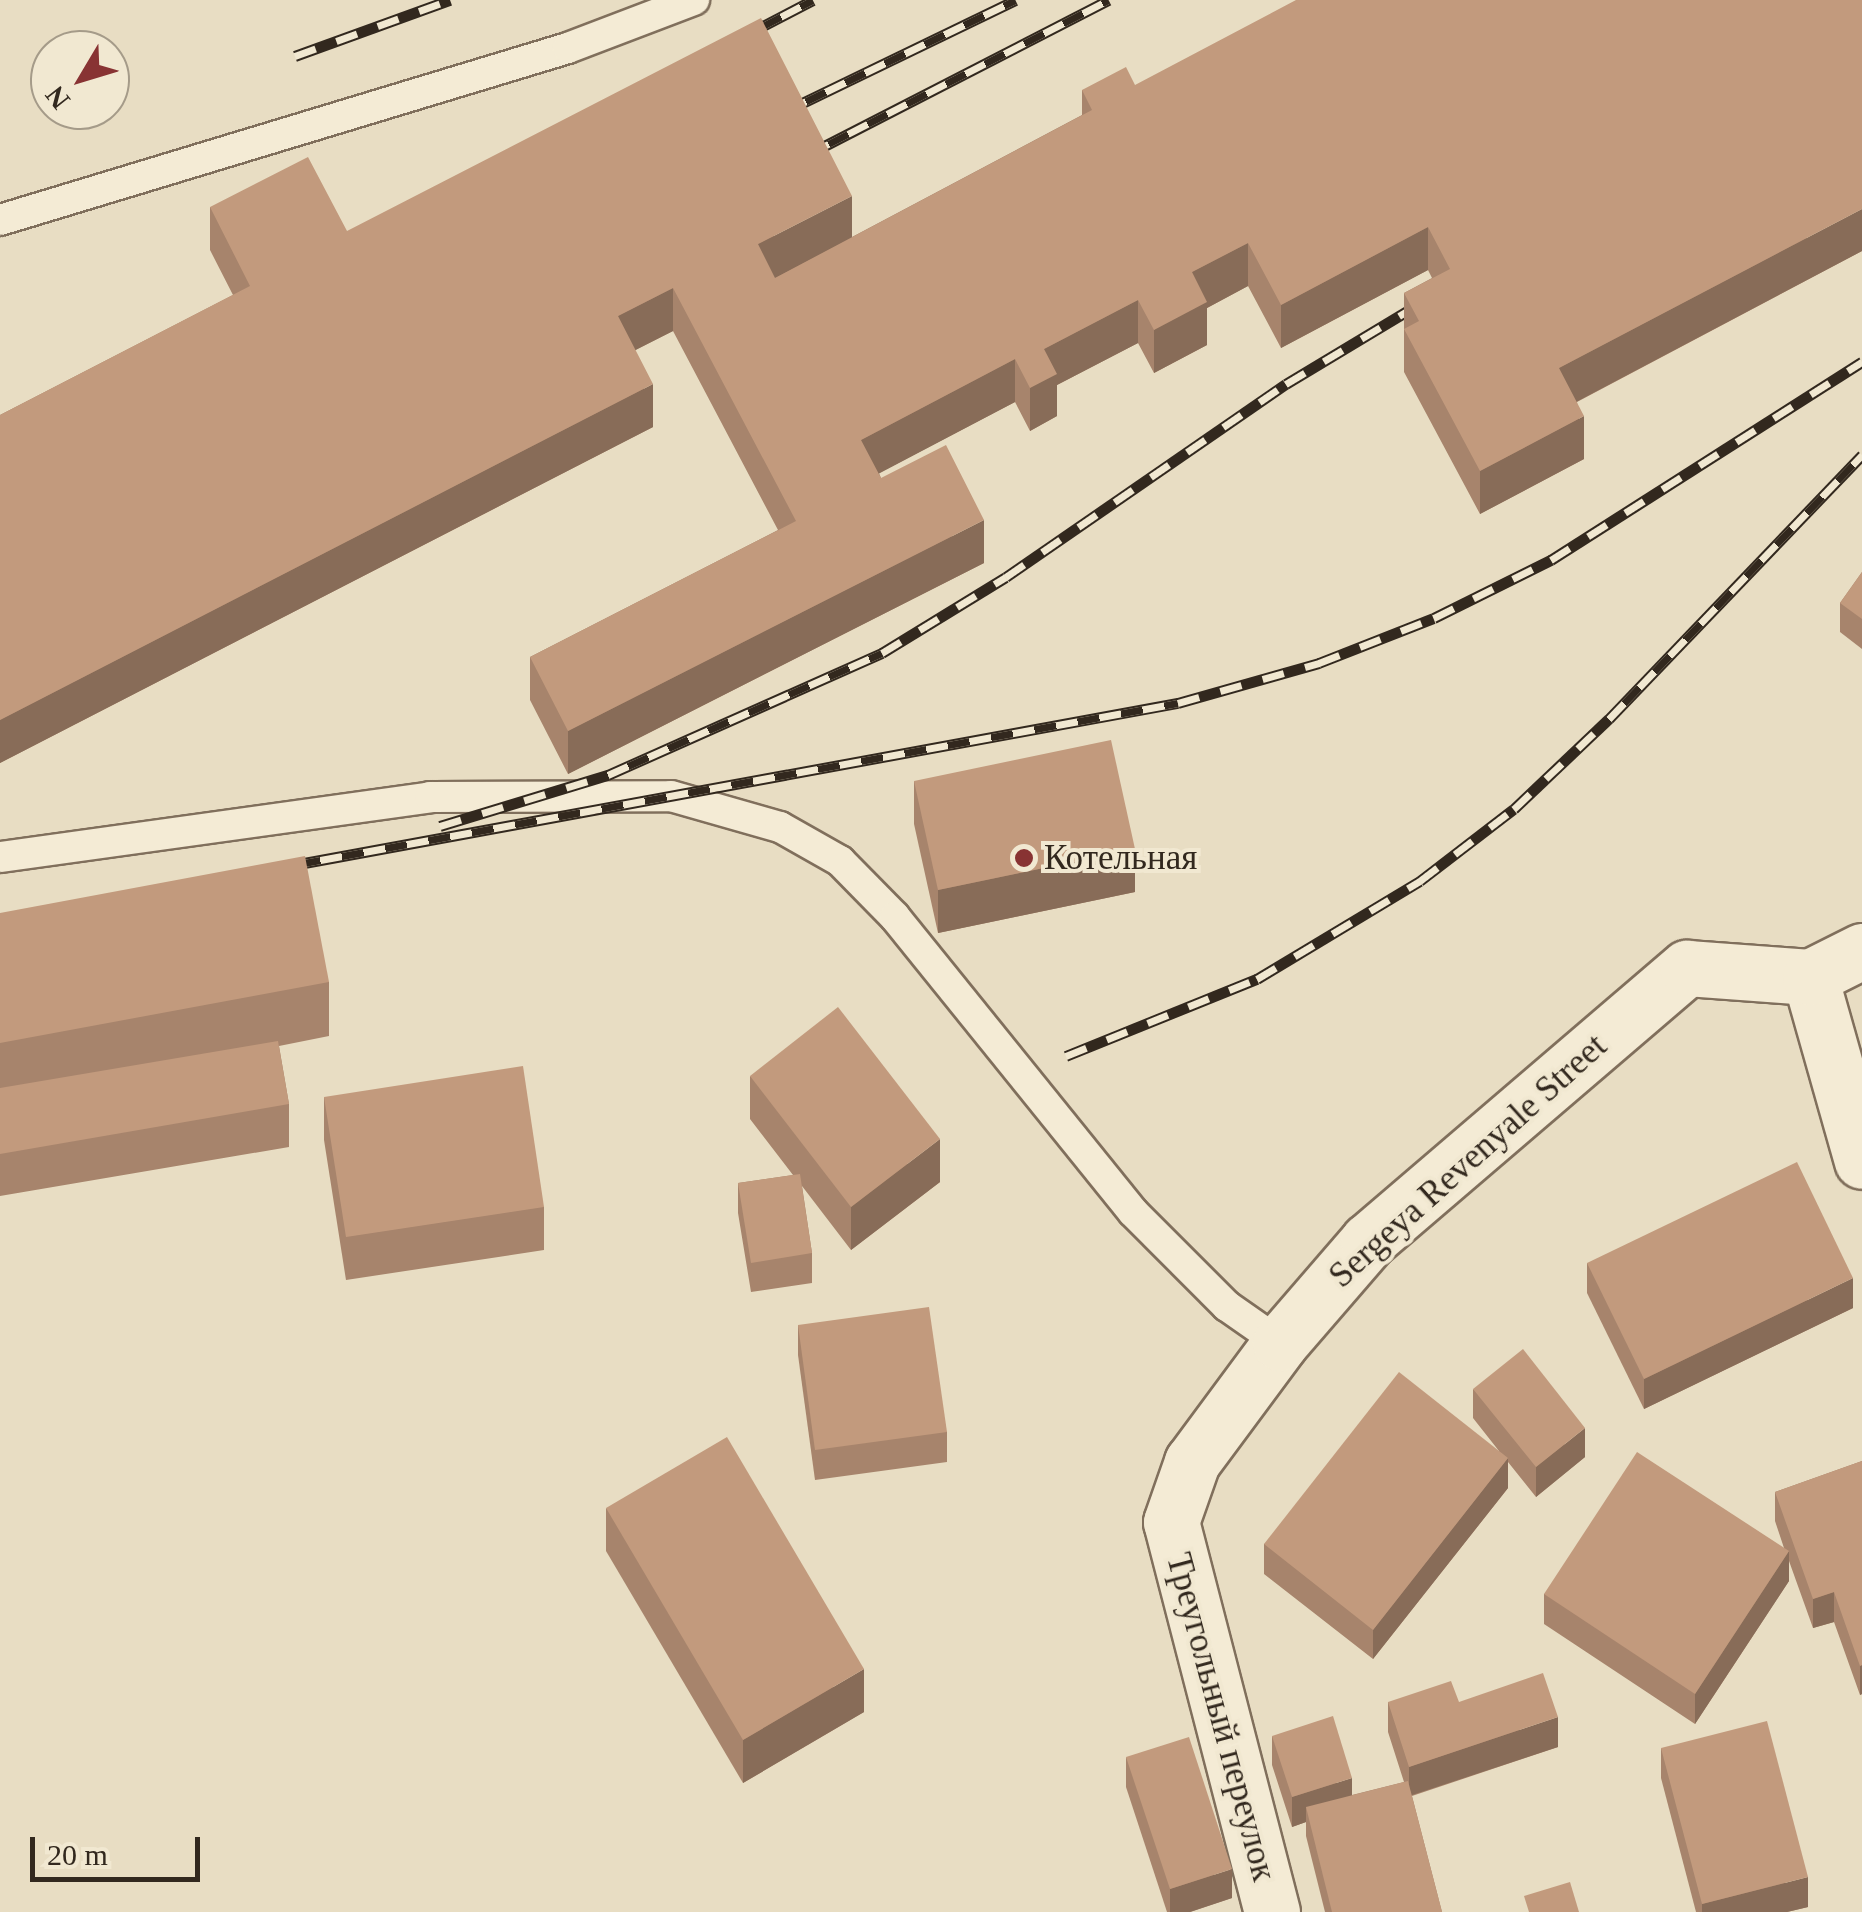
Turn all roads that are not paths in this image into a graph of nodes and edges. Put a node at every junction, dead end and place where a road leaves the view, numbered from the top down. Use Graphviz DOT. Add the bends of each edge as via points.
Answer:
graph roads {
  1 [pos="694,0"];
  2 [pos="0,220"];
  3 [pos="0,856"];
  4 [pos="1862,951"];
  5 [pos="1810,977"];
  6 [pos="1862,1161"];
  7 [pos="1280,1343"];
  8 [pos="1171,1522"];
  9 [pos="1272,1912"];
  1 -- 2 [label="lane" via="568,48"];
  3 -- 7 [label="lane" via="430,797 671,796 780,827 840,862 895,917 1133,1212 1227,1306"];
  4 -- 5 [label="street"];
  5 -- 6 [label="street"];
  5 -- 7 [label="street, Sergeya Revenyale Street" via="1688,968 1368,1241"];
  7 -- 8 [label="street, Sergeya Revenyale Street" via="1192,1462"];
  8 -- 9 [label="street, Треугольный переулок"];
}
